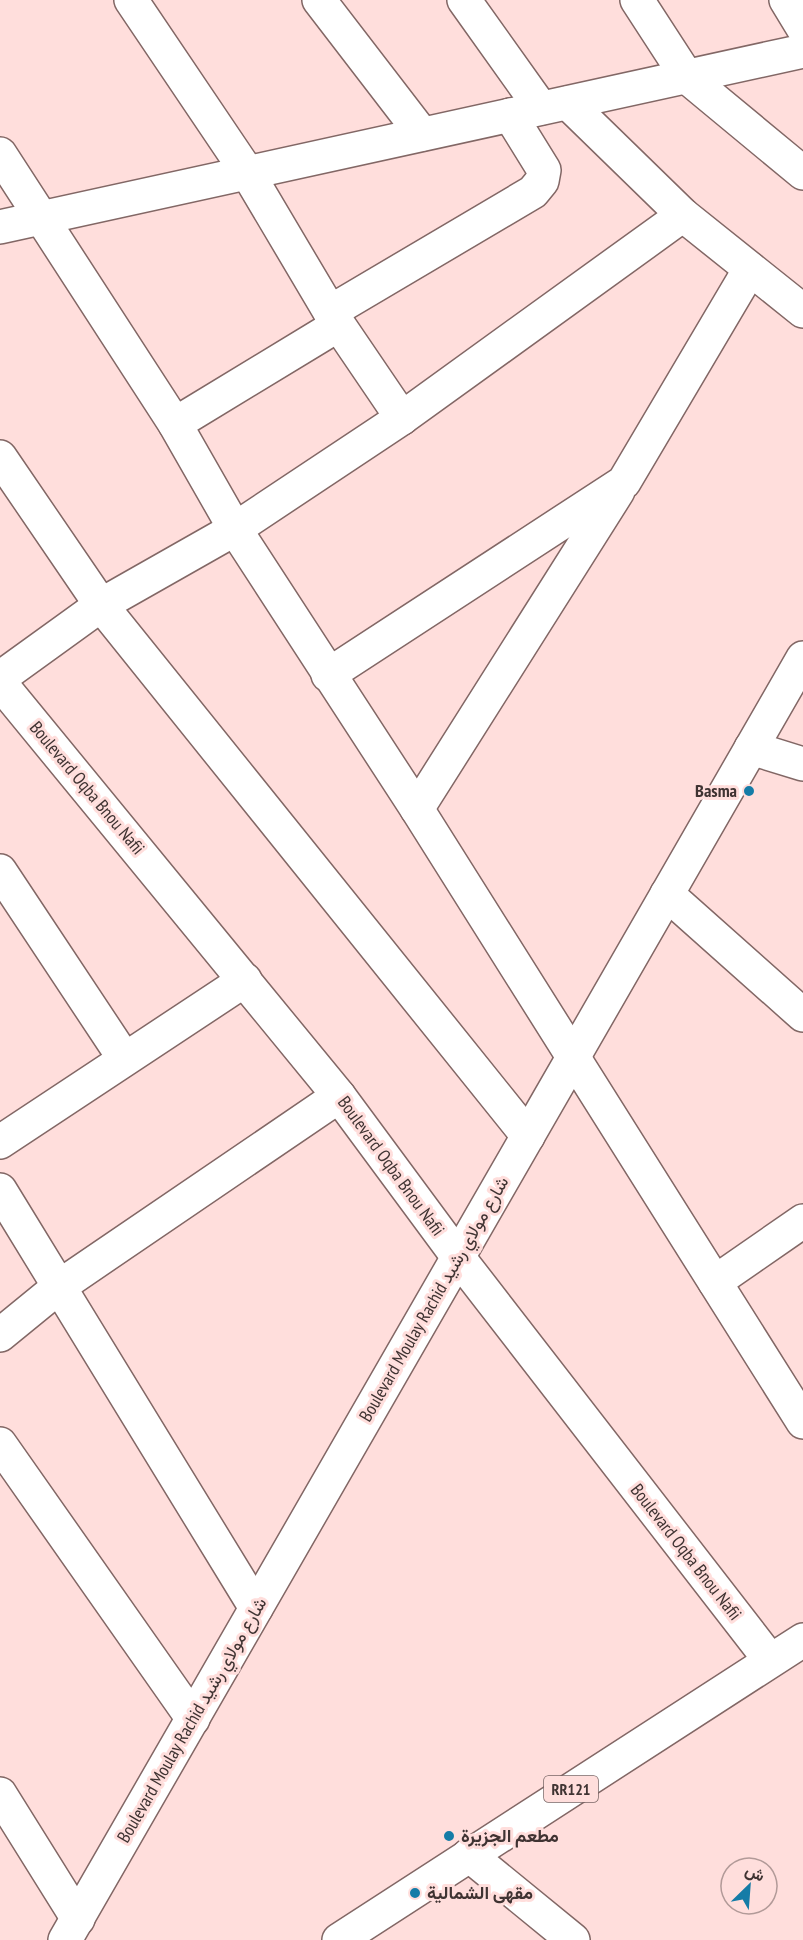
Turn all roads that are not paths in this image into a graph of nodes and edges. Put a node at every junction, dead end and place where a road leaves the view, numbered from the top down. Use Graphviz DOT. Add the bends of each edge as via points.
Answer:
graph roads {
  1 [pos="131,0"];
  2 [pos="319,0"];
  3 [pos="464,0"];
  4 [pos="637,0"];
  5 [pos="786,0"];
  6 [pos="803,28"];
  7 [pos="803,51"];
  8 [pos="687,76"];
  9 [pos="555,105"];
  10 [pos="510,115"];
  11 [pos="422,134"];
  12 [pos="0,154"];
  13 [pos="248,172"];
  14 [pos="803,173"];
  15 [pos="683,215"];
  16 [pos="43,218"];
  17 [pos="0,227"];
  18 [pos="750,269"];
  19 [pos="803,311"];
  20 [pos="334,319"];
  21 [pos="402,418"];
  22 [pos="175,424"];
  23 [pos="0,457"];
  24 [pos="624,482"];
  25 [pos="236,529"];
  26 [pos="101,604"];
  27 [pos="803,658"];
  28 [pos="328,675"];
  29 [pos="0,678"];
  30 [pos="0,683"];
  31 [pos="751,748"];
  32 [pos="803,764"];
  33 [pos="417,808"];
  34 [pos="0,871"];
  35 [pos="667,894"];
  36 [pos="245,980"];
  37 [pos="803,1015"];
  38 [pos="574,1056"];
  39 [pos="124,1058"];
  40 [pos="339,1096"];
  41 [pos="528,1136"];
  42 [pos="0,1142"];
  43 [pos="0,1190"];
  44 [pos="803,1221"];
  45 [pos="458,1257"];
  46 [pos="715,1282"];
  47 [pos="60,1286"];
  48 [pos="0,1335"];
  49 [pos="803,1422"];
  50 [pos="0,1444"];
  51 [pos="256,1608"];
  52 [pos="803,1640"];
  53 [pos="770,1660"];
  54 [pos="193,1719"];
  55 [pos="0,1794"];
  56 [pos="469,1856"];
  57 [pos="71,1929"];
  58 [pos="339,1940"];
  59 [pos="573,1940"];
  1 -- 13 [label="street"];
  2 -- 11 [label="street"];
  3 -- 9 [label="street"];
  4 -- 8 [label="street"];
  5 -- 6 [label="street"];
  7 -- 8 [label="street"];
  8 -- 9 [label="street"];
  8 -- 14 [label="street"];
  9 -- 10 [label="street"];
  9 -- 15 [label="street"];
  10 -- 11 [label="street"];
  10 -- 20 [label="street" via="544,170 542,181 533,192"];
  11 -- 13 [label="street"];
  12 -- 16 [label="street"];
  13 -- 16 [label="street"];
  13 -- 20 [label="street"];
  15 -- 18 [label="street"];
  15 -- 21 [label="street"];
  16 -- 17 [label="street"];
  16 -- 22 [label="street"];
  18 -- 19 [label="street"];
  18 -- 24 [label="street"];
  20 -- 21 [label="street"];
  20 -- 22 [label="street"];
  21 -- 25 [label="street"];
  22 -- 25 [label="street"];
  23 -- 26 [label="street"];
  24 -- 28 [label="street"];
  24 -- 33 [label="street"];
  25 -- 26 [label="street"];
  25 -- 28 [label="street"];
  26 -- 29 [label="street"];
  26 -- 41 [label="street"];
  27 -- 31 [label="street, Boulevard Moulay Rachid شارع مولاي رشيد"];
  28 -- 33 [label="street"];
  30 -- 36 [label="street, Boulevard Oqba Bnou Nafii"];
  31 -- 32 [label="street"];
  31 -- 35 [label="street, Boulevard Moulay Rachid شارع مولاي رشيد"];
  33 -- 38 [label="street"];
  34 -- 39 [label="street"];
  35 -- 37 [label="street"];
  35 -- 38 [label="street, Boulevard Moulay Rachid شارع مولاي رشيد"];
  36 -- 39 [label="street"];
  36 -- 40 [label="street, Boulevard Oqba Bnou Nafii"];
  38 -- 41 [label="street, Boulevard Moulay Rachid شارع مولاي رشيد"];
  38 -- 46 [label="street"];
  39 -- 42 [label="street"];
  40 -- 45 [label="street, Boulevard Oqba Bnou Nafii"];
  40 -- 47 [label="street"];
  41 -- 45 [label="street, Boulevard Moulay Rachid شارع مولاي رشيد"];
  43 -- 47 [label="street"];
  44 -- 46 [label="street"];
  45 -- 51 [label="street, Boulevard Moulay Rachid شارع مولاي رشيد"];
  45 -- 53 [label="street, Boulevard Oqba Bnou Nafii"];
  46 -- 49 [label="street"];
  47 -- 48 [label="street"];
  47 -- 51 [label="street"];
  50 -- 54 [label="street"];
  51 -- 54 [label="street, Boulevard Moulay Rachid شارع مولاي رشيد"];
  52 -- 53 [label="street, RR121"];
  53 -- 56 [label="street, RR121"];
  54 -- 57 [label="street, Boulevard Moulay Rachid شارع مولاي رشيد"];
  55 -- 57 [label="street"];
  56 -- 58 [label="street, RR121"];
  56 -- 59 [label="street"];
}
